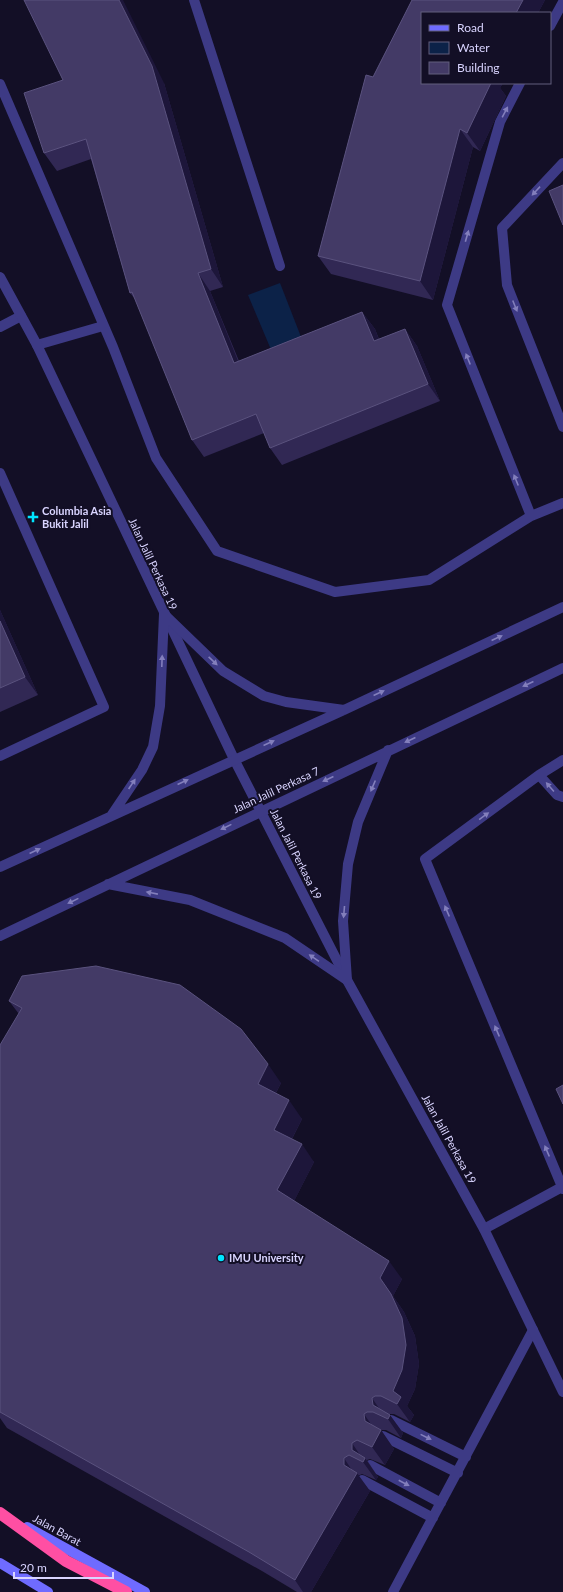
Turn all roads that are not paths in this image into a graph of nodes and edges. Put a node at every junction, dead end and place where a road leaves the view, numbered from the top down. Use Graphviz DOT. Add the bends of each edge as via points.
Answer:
graph roads {
  1 [pos="194,0"];
  2 [pos="563,2"];
  3 [pos="551,24"];
  4 [pos="0,84"];
  5 [pos="519,84"];
  6 [pos="563,163"];
  7 [pos="280,266"];
  8 [pos="0,277"];
  9 [pos="22,316"];
  10 [pos="103,326"];
  11 [pos="0,327"];
  12 [pos="37,345"];
  13 [pos="563,427"];
  14 [pos="0,473"];
  15 [pos="563,503"];
  16 [pos="531,516"];
  17 [pos="563,607"];
  18 [pos="164,614"];
  19 [pos="563,668"];
  20 [pos="344,710"];
  21 [pos="388,750"];
  22 [pos="0,756"];
  23 [pos="234,759"];
  24 [pos="563,760"];
  25 [pos="539,775"];
  26 [pos="563,797"];
  27 [pos="261,810"];
  28 [pos="110,817"];
  29 [pos="0,867"];
  30 [pos="108,884"];
  31 [pos="0,936"];
  32 [pos="347,980"];
  33 [pos="563,1188"];
  34 [pos="484,1229"];
  35 [pos="533,1330"];
  36 [pos="563,1392"];
  37 [pos="391,1420"];
  38 [pos="383,1436"];
  39 [pos="466,1457"];
  40 [pos="370,1465"];
  41 [pos="458,1473"];
  42 [pos="362,1480"];
  43 [pos="441,1503"];
  44 [pos="0,1512"];
  45 [pos="433,1518"];
  46 [pos="0,1563"];
  47 [pos="48,1592"];
  48 [pos="126,1592"];
  49 [pos="145,1592"];
  50 [pos="393,1592"];
  1 -- 7 [label="street"];
  2 -- 3 [label="street"];
  4 -- 10 [label="street"];
  16 -- 5 [label="street, one-way" via="447,305 500,122"];
  6 -- 13 [label="street, one-way" via="502,228 507,285"];
  8 -- 9 [label="street, Jalan Jalil Perkasa 19"];
  9 -- 11 [label="street"];
  9 -- 12 [label="street, Jalan Jalil Perkasa 19"];
  10 -- 12 [label="street"];
  10 -- 16 [label="street" via="156,458 217,551 334,592 429,580"];
  12 -- 18 [label="street, Jalan Jalil Perkasa 19"];
  14 -- 22 [label="street" via="104,707"];
  15 -- 16 [label="street"];
  20 -- 17 [label="street, one-way"];
  18 -- 20 [label="street, one-way" via="224,671 264,696 286,702"];
  18 -- 23 [label="street, Jalan Jalil Perkasa 19"];
  28 -- 18 [label="street, one-way" via="142,770 153,747 160,706"];
  19 -- 21 [label="street, Jalan Jalil Perkasa 7, one-way"];
  23 -- 20 [label="street, one-way"];
  21 -- 27 [label="street, Jalan Jalil Perkasa 7, one-way"];
  21 -- 32 [label="street, one-way" via="358,822 348,864 343,922"];
  23 -- 27 [label="street, Jalan Jalil Perkasa 19"];
  28 -- 23 [label="street, one-way"];
  24 -- 25 [label="street"];
  26 -- 25 [label="street, one-way" via="557,795"];
  33 -- 25 [label="street, one-way" via="425,860"];
  27 -- 30 [label="street, Jalan Jalil Perkasa 7, one-way"];
  27 -- 32 [label="street, Jalan Jalil Perkasa 19"];
  29 -- 28 [label="street, one-way"];
  30 -- 31 [label="street, Jalan Jalil Perkasa 7, one-way"];
  32 -- 30 [label="street, one-way" via="285,938 190,900"];
  32 -- 34 [label="street, Jalan Jalil Perkasa 19"];
  33 -- 34 [label="street"];
  34 -- 35 [label="street, Jalan Jalil Perkasa 19"];
  35 -- 36 [label="street, Jalan Jalil Perkasa 19"];
  35 -- 39 [label="street"];
  37 -- 39 [label="street, one-way"];
  38 -- 41 [label="street"];
  39 -- 41 [label="street"];
  40 -- 43 [label="street, one-way"];
  41 -- 43 [label="street"];
  42 -- 45 [label="street"];
  43 -- 45 [label="street"];
  44 -- 48 [label="highway" via="66,1561"];
  44 -- 49 [label="main road, Jalan Barat"];
  45 -- 50 [label="street"];
  46 -- 47 [label="main road"];
}
